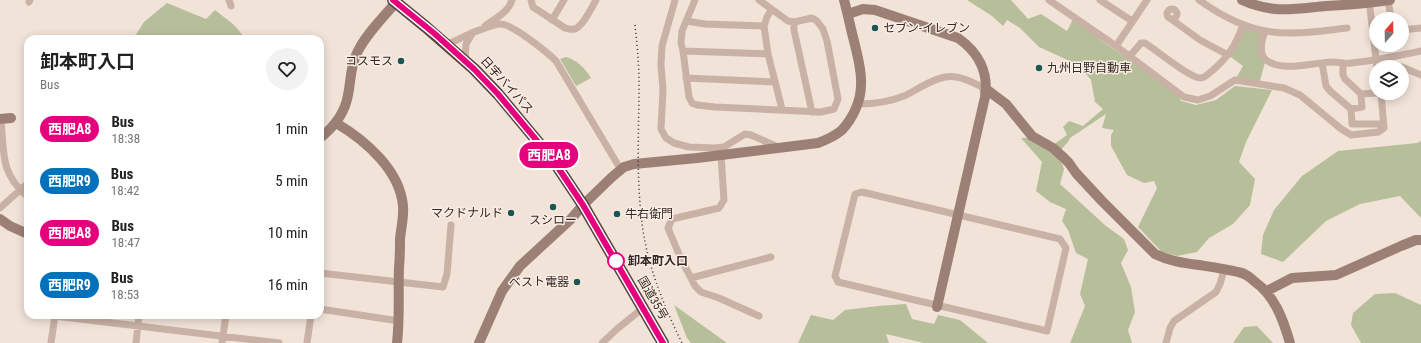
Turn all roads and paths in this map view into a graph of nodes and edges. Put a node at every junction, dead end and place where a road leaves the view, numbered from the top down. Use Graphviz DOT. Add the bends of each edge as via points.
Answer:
graph roads {
  1 [pos="512,0"];
  2 [pos="531,0"];
  3 [pos="564,0"];
  4 [pos="596,0"];
  5 [pos="675,0"];
  6 [pos="695,0"];
  7 [pos="759,0"];
  8 [pos="844,0"];
  9 [pos="1049,0"];
  10 [pos="1100,0"];
  11 [pos="1147,0"];
  12 [pos="1199,0"];
  13 [pos="1242,0"];
  14 [pos="1389,0"];
  15 [pos="394,1"];
  16 [pos="1369,1"];
  17 [pos="771,10"];
  18 [pos="1390,12"];
  19 [pos="848,14"];
  20 [pos="1171,19"];
  21 [pos="552,20"];
  22 [pos="686,21"];
  23 [pos="1132,21"];
  24 [pos="794,22"];
  25 [pos="1244,25"];
  26 [pos="764,26"];
  27 [pos="1347,28"];
  28 [pos="1421,28"];
  29 [pos="1409,29"];
  30 [pos="480,30"];
  31 [pos="1265,31"];
  32 [pos="472,34"];
  33 [pos="446,44"];
  34 [pos="1116,46"];
  35 [pos="684,51"];
  36 [pos="1421,51"];
  37 [pos="768,54"];
  38 [pos="1228,55"];
  39 [pos="1130,56"];
  40 [pos="1396,56"];
  41 [pos="1376,60"];
  42 [pos="1386,60"];
  43 [pos="1398,60"];
  44 [pos="465,61"];
  45 [pos="1322,63"];
  46 [pos="1343,63"];
  47 [pos="1369,64"];
  48 [pos="1409,70"];
  49 [pos="1421,75"];
  50 [pos="686,78"];
  51 [pos="775,82"];
  52 [pos="986,93"];
  53 [pos="1361,94"];
  54 [pos="1369,94"];
  55 [pos="1381,100"];
  56 [pos="858,104"];
  57 [pos="782,109"];
  58 [pos="1351,109"];
  59 [pos="812,112"];
  60 [pos="4,118"];
  61 [pos="336,123"];
  62 [pos="1383,124"];
  63 [pos="324,134"];
  64 [pos="780,148"];
  65 [pos="721,155"];
  66 [pos="621,170"];
  67 [pos="24,187"];
  68 [pos="20,191"];
  69 [pos="24,194"];
  70 [pos="583,205"];
  71 [pos="0,208"];
  72 [pos="958,216"];
  73 [pos="0,219"];
  74 [pos="451,225"];
  75 [pos="24,232"];
  76 [pos="1421,240"];
  77 [pos="771,257"];
  78 [pos="1224,270"];
  79 [pos="324,273"];
  80 [pos="691,278"];
  81 [pos="399,282"];
  82 [pos="1267,292"];
  83 [pos="937,306"];
  84 [pos="643,308"];
  85 [pos="324,311"];
  86 [pos="760,316"];
  87 [pos="55,319"];
  88 [pos="80,319"];
  89 [pos="138,319"];
  90 [pos="226,319"];
  91 [pos="310,319"];
  92 [pos="399,321"];
  93 [pos="137,326"];
  94 [pos="223,340"];
  95 [pos="51,343"];
  96 [pos="136,343"];
  97 [pos="279,343"];
  98 [pos="307,343"];
  99 [pos="397,343"];
  100 [pos="479,343"];
  101 [pos="602,343"];
  102 [pos="663,343"];
  103 [pos="1166,343"];
  104 [pos="1290,343"];
  1 -- 30 [label="street" via="504,13"];
  2 -- 21 [label="street" via="533,7"];
  3 -- 21 [label="street"];
  4 -- 21 [label="street" via="581,24 574,30"];
  5 -- 64 [label="street" via="662,46 661,129 666,138 689,147 715,148 745,134"];
  6 -- 22 [label="street"];
  7 -- 17 [label="street"];
  8 -- 19 [label="street"];
  9 -- 34 [label="street"];
  10 -- 23 [label="street"];
  11 -- 23 [label="street"];
  12 -- 25 [label="street"];
  13 -- 16 [label="street" via="1290,11"];
  14 -- 16 [label="street"];
  14 -- 18 [label="street"];
  15 -- 33 [label="highway, 日宇バイパス"];
  15 -- 61 [label="street" via="358,52 352,68 347,100"];
  16 -- 41 [label="street"];
  17 -- 24 [label="street"];
  17 -- 26 [label="street"];
  19 -- 52 [label="street" via="863,9 875,10 958,38 979,58"];
  19 -- 56 [label="street" via="859,64 861,94"];
  20 -- 38 [label="street" via="1200,40"];
  22 -- 26 [label="street"];
  22 -- 35 [label="street" via="681,43"];
  23 -- 34 [label="street"];
  24 -- 59 [label="street"];
  24 -- 59 [label="street" via="812,18 817,20 827,41 838,99 834,110"];
  25 -- 31 [label="street"];
  25 -- 38 [label="street"];
  26 -- 37 [label="street"];
  27 -- 31 [label="street" via="1288,34"];
  28 -- 29 [label="street"];
  30 -- 32 [label="street"];
  30 -- 66 [label="street" via="506,24 556,61"];
  31 -- 45 [label="street" via="1262,55 1273,64 1302,66"];
  32 -- 33 [label="street"];
  32 -- 44 [label="street" via="466,44"];
  33 -- 44 [label="highway, 日宇バイパス"];
  34 -- 39 [label="street"];
  35 -- 37 [label="street"];
  35 -- 50 [label="street"];
  36 -- 40 [label="street"];
  37 -- 51 [label="street"];
  38 -- 39 [label="street" via="1206,76 1200,78 1145,43 1137,46"];
  39 -- 62 [label="street" via="1184,97 1198,100 1210,96 1234,80 1284,88 1300,95 1351,135 1378,132 1384,128"];
  40 -- 42 [label="street"];
  40 -- 43 [label="street"];
  44 -- 70 [label="highway, 日宇バイパス" via="498,94 553,160"];
  45 -- 46 [label="street"];
  45 -- 58 [label="street" via="1326,86"];
  46 -- 47 [label="street"];
  46 -- 53 [label="street" via="1345,79"];
  48 -- 49 [label="street"];
  50 -- 51 [label="street"];
  50 -- 57 [label="street" via="689,97 692,103 697,105"];
  51 -- 57 [label="street"];
  52 -- 56 [label="street" via="982,87 948,76 924,84 904,96 870,104"];
  52 -- 72 [label="street"];
  52 -- 78 [label="street" via="1006,104 1032,136 1063,156 1102,201 1155,254 1175,262"];
  53 -- 54 [label="street"];
  53 -- 58 [label="street" via="1362,107"];
  55 -- 62 [label="street"];
  56 -- 64 [label="street" via="842,130 830,138 818,143"];
  57 -- 59 [label="street"];
  58 -- 62 [label="street" via="1352,124"];
  60 -- 68 [label="street" via="5,163 9,175"];
  61 -- 63 [label="street"];
  61 -- 81 [label="street" via="367,144 389,170 401,192 403,207"];
  64 -- 65 [label="street"];
  65 -- 66 [label="street" via="634,164"];
  65 -- 80 [label="street" via="724,200 722,204 719,208 672,219 668,228"];
  66 -- 70 [label="street"];
  67 -- 68 [label="street"];
  68 -- 69 [label="street"];
  68 -- 71 [label="street"];
  70 -- 84 [label="highway, 国道35号"];
  70 -- 100 [label="street" via="520,266 502,291"];
  72 -- 83 [label="street"];
  72 -- 83 [label="street" via="862,192 855,194 835,276 838,282"];
  72 -- 83 [label="street" via="1060,239 1066,248 1065,255 1047,331"];
  73 -- 75 [label="street"];
  74 -- 81 [label="street" via="447,274 443,287"];
  76 -- 82 [label="street" via="1400,246 1336,275 1292,278"];
  77 -- 80 [label="street"];
  78 -- 82 [label="street" via="1240,272 1250,277"];
  78 -- 103 [label="street" via="1216,292 1174,321"];
  79 -- 81 [label="street"];
  80 -- 86 [label="street" via="701,292"];
  81 -- 92 [label="street"];
  82 -- 104 [label="street" via="1282,319"];
  84 -- 101 [label="street"];
  84 -- 102 [label="highway, 国道35号"];
  85 -- 92 [label="street"];
  87 -- 95 [label="street"];
  88 -- 93 [label="street"];
  89 -- 93 [label="street"];
  90 -- 94 [label="street"];
  91 -- 98 [label="street"];
  92 -- 99 [label="street"];
  93 -- 94 [label="street"];
  93 -- 96 [label="street"];
  94 -- 97 [label="street"];
}
